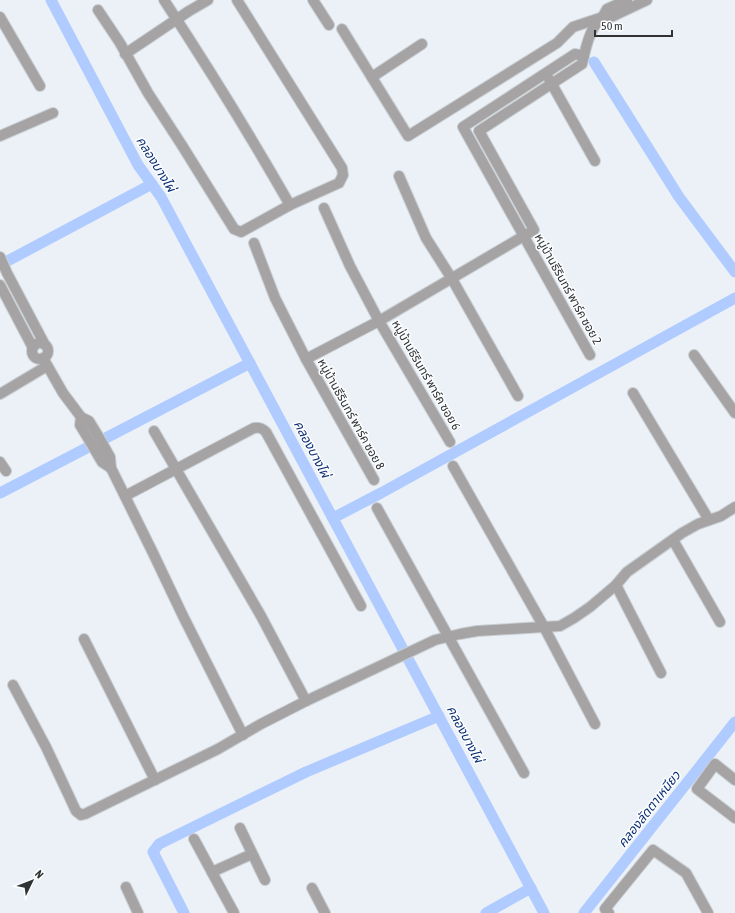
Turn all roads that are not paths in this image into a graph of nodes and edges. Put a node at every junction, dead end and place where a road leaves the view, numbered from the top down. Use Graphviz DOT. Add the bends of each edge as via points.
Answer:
graph roads {
  1 [pos="164,0"];
  2 [pos="208,0"];
  3 [pos="237,0"];
  4 [pos="313,0"];
  5 [pos="627,0"];
  6 [pos="647,0"];
  7 [pos="98,10"];
  8 [pos="0,17"];
  9 [pos="603,17"];
  10 [pos="176,19"];
  11 [pos="329,25"];
  12 [pos="342,29"];
  13 [pos="422,44"];
  14 [pos="126,54"];
  15 [pos="584,56"];
  16 [pos="546,73"];
  17 [pos="372,77"];
  18 [pos="552,84"];
  19 [pos="40,86"];
  20 [pos="53,113"];
  21 [pos="0,136"];
  22 [pos="595,161"];
  23 [pos="399,176"];
  24 [pos="506,180"];
  25 [pos="496,185"];
  26 [pos="290,204"];
  27 [pos="324,208"];
  28 [pos="523,236"];
  29 [pos="254,243"];
  30 [pos="0,257"];
  31 [pos="452,279"];
  32 [pos="0,285"];
  33 [pos="19,294"];
  34 [pos="7,300"];
  35 [pos="379,321"];
  36 [pos="45,345"];
  37 [pos="33,348"];
  38 [pos="590,355"];
  39 [pos="694,355"];
  40 [pos="306,359"];
  41 [pos="45,362"];
  42 [pos="633,393"];
  43 [pos="0,394"];
  44 [pos="518,396"];
  45 [pos="735,413"];
  46 [pos="81,417"];
  47 [pos="154,431"];
  48 [pos="450,442"];
  49 [pos="102,452"];
  50 [pos="0,462"];
  51 [pos="453,466"];
  52 [pos="176,470"];
  53 [pos="6,472"];
  54 [pos="374,480"];
  55 [pos="125,496"];
  56 [pos="735,507"];
  57 [pos="377,508"];
  58 [pos="709,520"];
  59 [pos="673,540"];
  60 [pos="616,585"];
  61 [pos="361,606"];
  62 [pos="720,622"];
  63 [pos="544,627"];
  64 [pos="448,637"];
  65 [pos="84,639"];
  66 [pos="661,673"];
  67 [pos="13,685"];
  68 [pos="306,700"];
  69 [pos="595,724"];
  70 [pos="243,735"];
  71 [pos="524,773"];
  72 [pos="155,780"];
  73 [pos="735,780"];
  74 [pos="735,818"];
  75 [pos="240,828"];
  76 [pos="194,839"];
  77 [pos="252,854"];
  78 [pos="212,872"];
  79 [pos="265,880"];
  80 [pos="126,887"];
  81 [pos="312,888"];
  82 [pos="234,912"];
  83 [pos="138,913"];
  84 [pos="324,913"];
  85 [pos="609,913"];
  86 [pos="708,913"];
  1 -- 10 [label="street"];
  2 -- 10 [label="street"];
  3 -- 26 [label="street" via="342,168 343,175 339,183"];
  4 -- 11 [label="street"];
  5 -- 9 [label="street" via="606,9"];
  6 -- 9 [label="street" via="611,17"];
  7 -- 14 [label="street"];
  8 -- 19 [label="street"];
  9 -- 15 [label="street" via="593,28"];
  9 -- 17 [label="street" via="573,27 557,43 408,136"];
  10 -- 14 [label="street"];
  10 -- 26 [label="street"];
  12 -- 17 [label="street"];
  13 -- 17 [label="street"];
  14 -- 26 [label="street" via="234,229 241,232"];
  15 -- 16 [label="street" via="575,54"];
  15 -- 18 [label="street" via="582,64"];
  16 -- 18 [label="street"];
  16 -- 25 [label="street, หมู่บ้านธีรินทร์ พาร์ค ซอย 2" via="463,127"];
  18 -- 22 [label="street"];
  18 -- 24 [label="street" via="479,131"];
  20 -- 21 [label="street"];
  23 -- 31 [label="street" via="426,238"];
  24 -- 25 [label="street"];
  24 -- 28 [label="street" via="534,230"];
  25 -- 28 [label="street, หมู่บ้านธีรินทร์ พาร์ค ซอย 2"];
  27 -- 35 [label="street, หมู่บ้านธีรินทร์ พาร์ค ซอย 6" via="350,266"];
  28 -- 31 [label="street"];
  28 -- 38 [label="street, หมู่บ้านธีรินทร์ พาร์ค ซอย 2"];
  29 -- 40 [label="street, หมู่บ้านธีรินทร์ พาร์ค ซอย 8" via="275,298"];
  30 -- 33 [label="street"];
  31 -- 35 [label="street"];
  31 -- 44 [label="street"];
  32 -- 34 [label="street"];
  33 -- 34 [label="street"];
  33 -- 36 [label="street"];
  34 -- 37 [label="street"];
  35 -- 40 [label="street"];
  35 -- 48 [label="street, หมู่บ้านธีรินทร์ พาร์ค ซอย 6"];
  36 -- 37 [label="street" via="38,343"];
  36 -- 41 [label="street" via="48,349"];
  37 -- 41 [label="street" via="34,355"];
  39 -- 45 [label="street"];
  40 -- 54 [label="street, หมู่บ้านธีรินทร์ พาร์ค ซอย 8"];
  41 -- 43 [label="street"];
  41 -- 46 [label="street"];
  42 -- 58 [label="street"];
  46 -- 49 [label="street" via="89,421 97,434"];
  46 -- 49 [label="street" via="80,425 89,440"];
  47 -- 52 [label="street"];
  49 -- 55 [label="street" via="102,462 111,468"];
  50 -- 53 [label="street"];
  51 -- 63 [label="street"];
  52 -- 55 [label="street"];
  52 -- 61 [label="street" via="254,428 262,428"];
  52 -- 68 [label="street" via="261,616"];
  55 -- 70 [label="street"];
  56 -- 58 [label="street"];
  57 -- 64 [label="street"];
  58 -- 59 [label="street"];
  59 -- 60 [label="street" via="627,572"];
  59 -- 62 [label="street"];
  60 -- 63 [label="street" via="567,623"];
  60 -- 66 [label="street"];
  63 -- 64 [label="street" via="477,631"];
  63 -- 69 [label="street"];
  64 -- 68 [label="street" via="435,640"];
  64 -- 71 [label="street"];
  65 -- 72 [label="street"];
  67 -- 72 [label="street" via="46,747 76,812 85,814"];
  68 -- 70 [label="street"];
  70 -- 72 [label="street"];
  73 -- 74 [label="street" via="715,764 697,789"];
  75 -- 77 [label="street"];
  76 -- 78 [label="street"];
  77 -- 78 [label="street"];
  77 -- 79 [label="street"];
  78 -- 82 [label="street"];
  80 -- 83 [label="street"];
  81 -- 84 [label="street"];
  85 -- 86 [label="street" via="605,909 653,850 686,873"];
}
